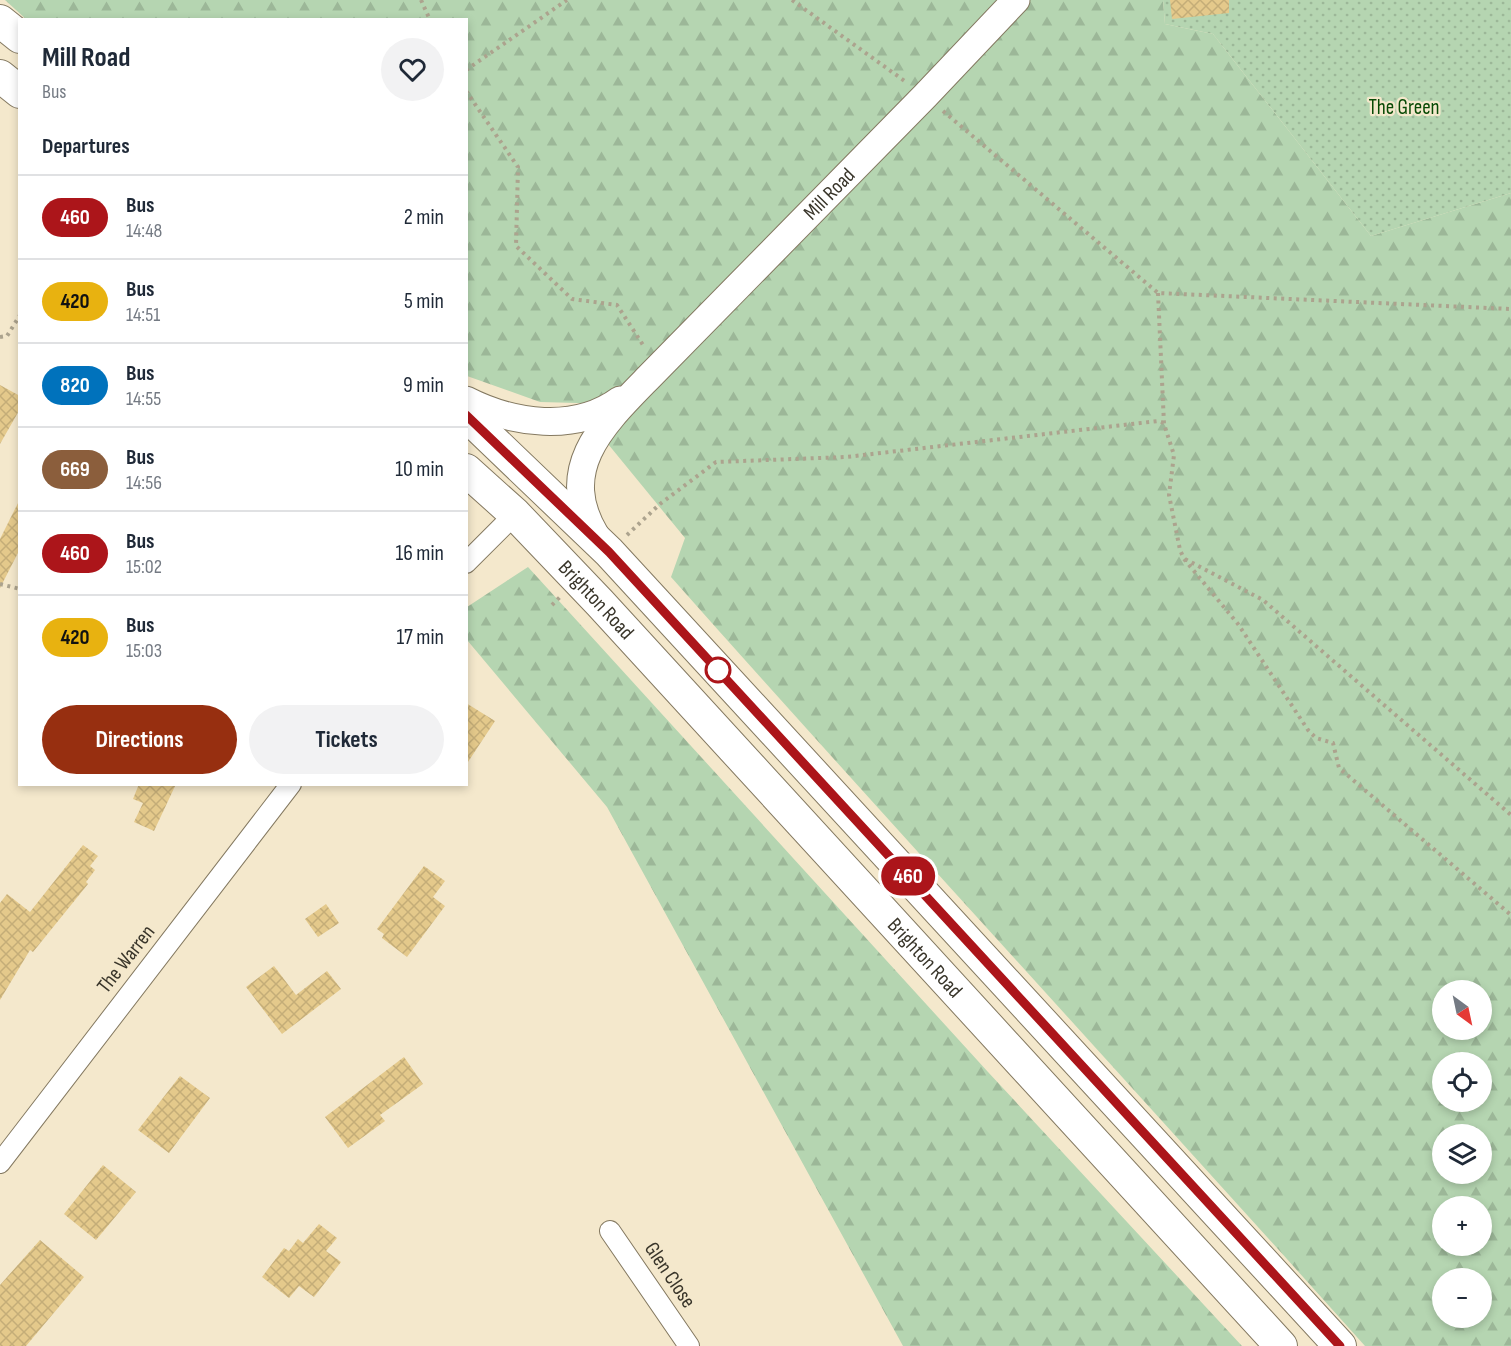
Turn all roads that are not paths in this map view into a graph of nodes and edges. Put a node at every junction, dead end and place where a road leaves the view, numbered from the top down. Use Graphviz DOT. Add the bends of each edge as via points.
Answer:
graph roads {
  1 [pos="1016,0"];
  2 [pos="0,21"];
  3 [pos="18,35"];
  4 [pos="0,76"];
  5 [pos="18,90"];
  6 [pos="649,377"];
  7 [pos="468,401"];
  8 [pos="468,417"];
  9 [pos="468,472"];
  10 [pos="515,514"];
  11 [pos="605,548"];
  12 [pos="468,561"];
  13 [pos="289,786"];
  14 [pos="0,1163"];
  15 [pos="610,1231"];
  16 [pos="689,1346"];
  17 [pos="1281,1346"];
  18 [pos="1340,1346"];
  1 -- 6 [label="main road, Mill Road"];
  2 -- 3 [label="highway"];
  4 -- 5 [label="highway"];
  6 -- 7 [label="main road, Mill Road" via="615,404 587,417 557,422 527,420"];
  6 -- 11 [label="main road, Mill Road" via="594,440 584,460 580,501 588,523"];
  8 -- 11 [label="highway, Brighton Road"];
  9 -- 10 [label="highway, Brighton Road"];
  10 -- 12 [label="street"];
  10 -- 17 [label="highway, Brighton Road"];
  11 -- 18 [label="highway, Brighton Road"];
  13 -- 14 [label="street, The Warren"];
  15 -- 16 [label="street, Glen Close"];
}
